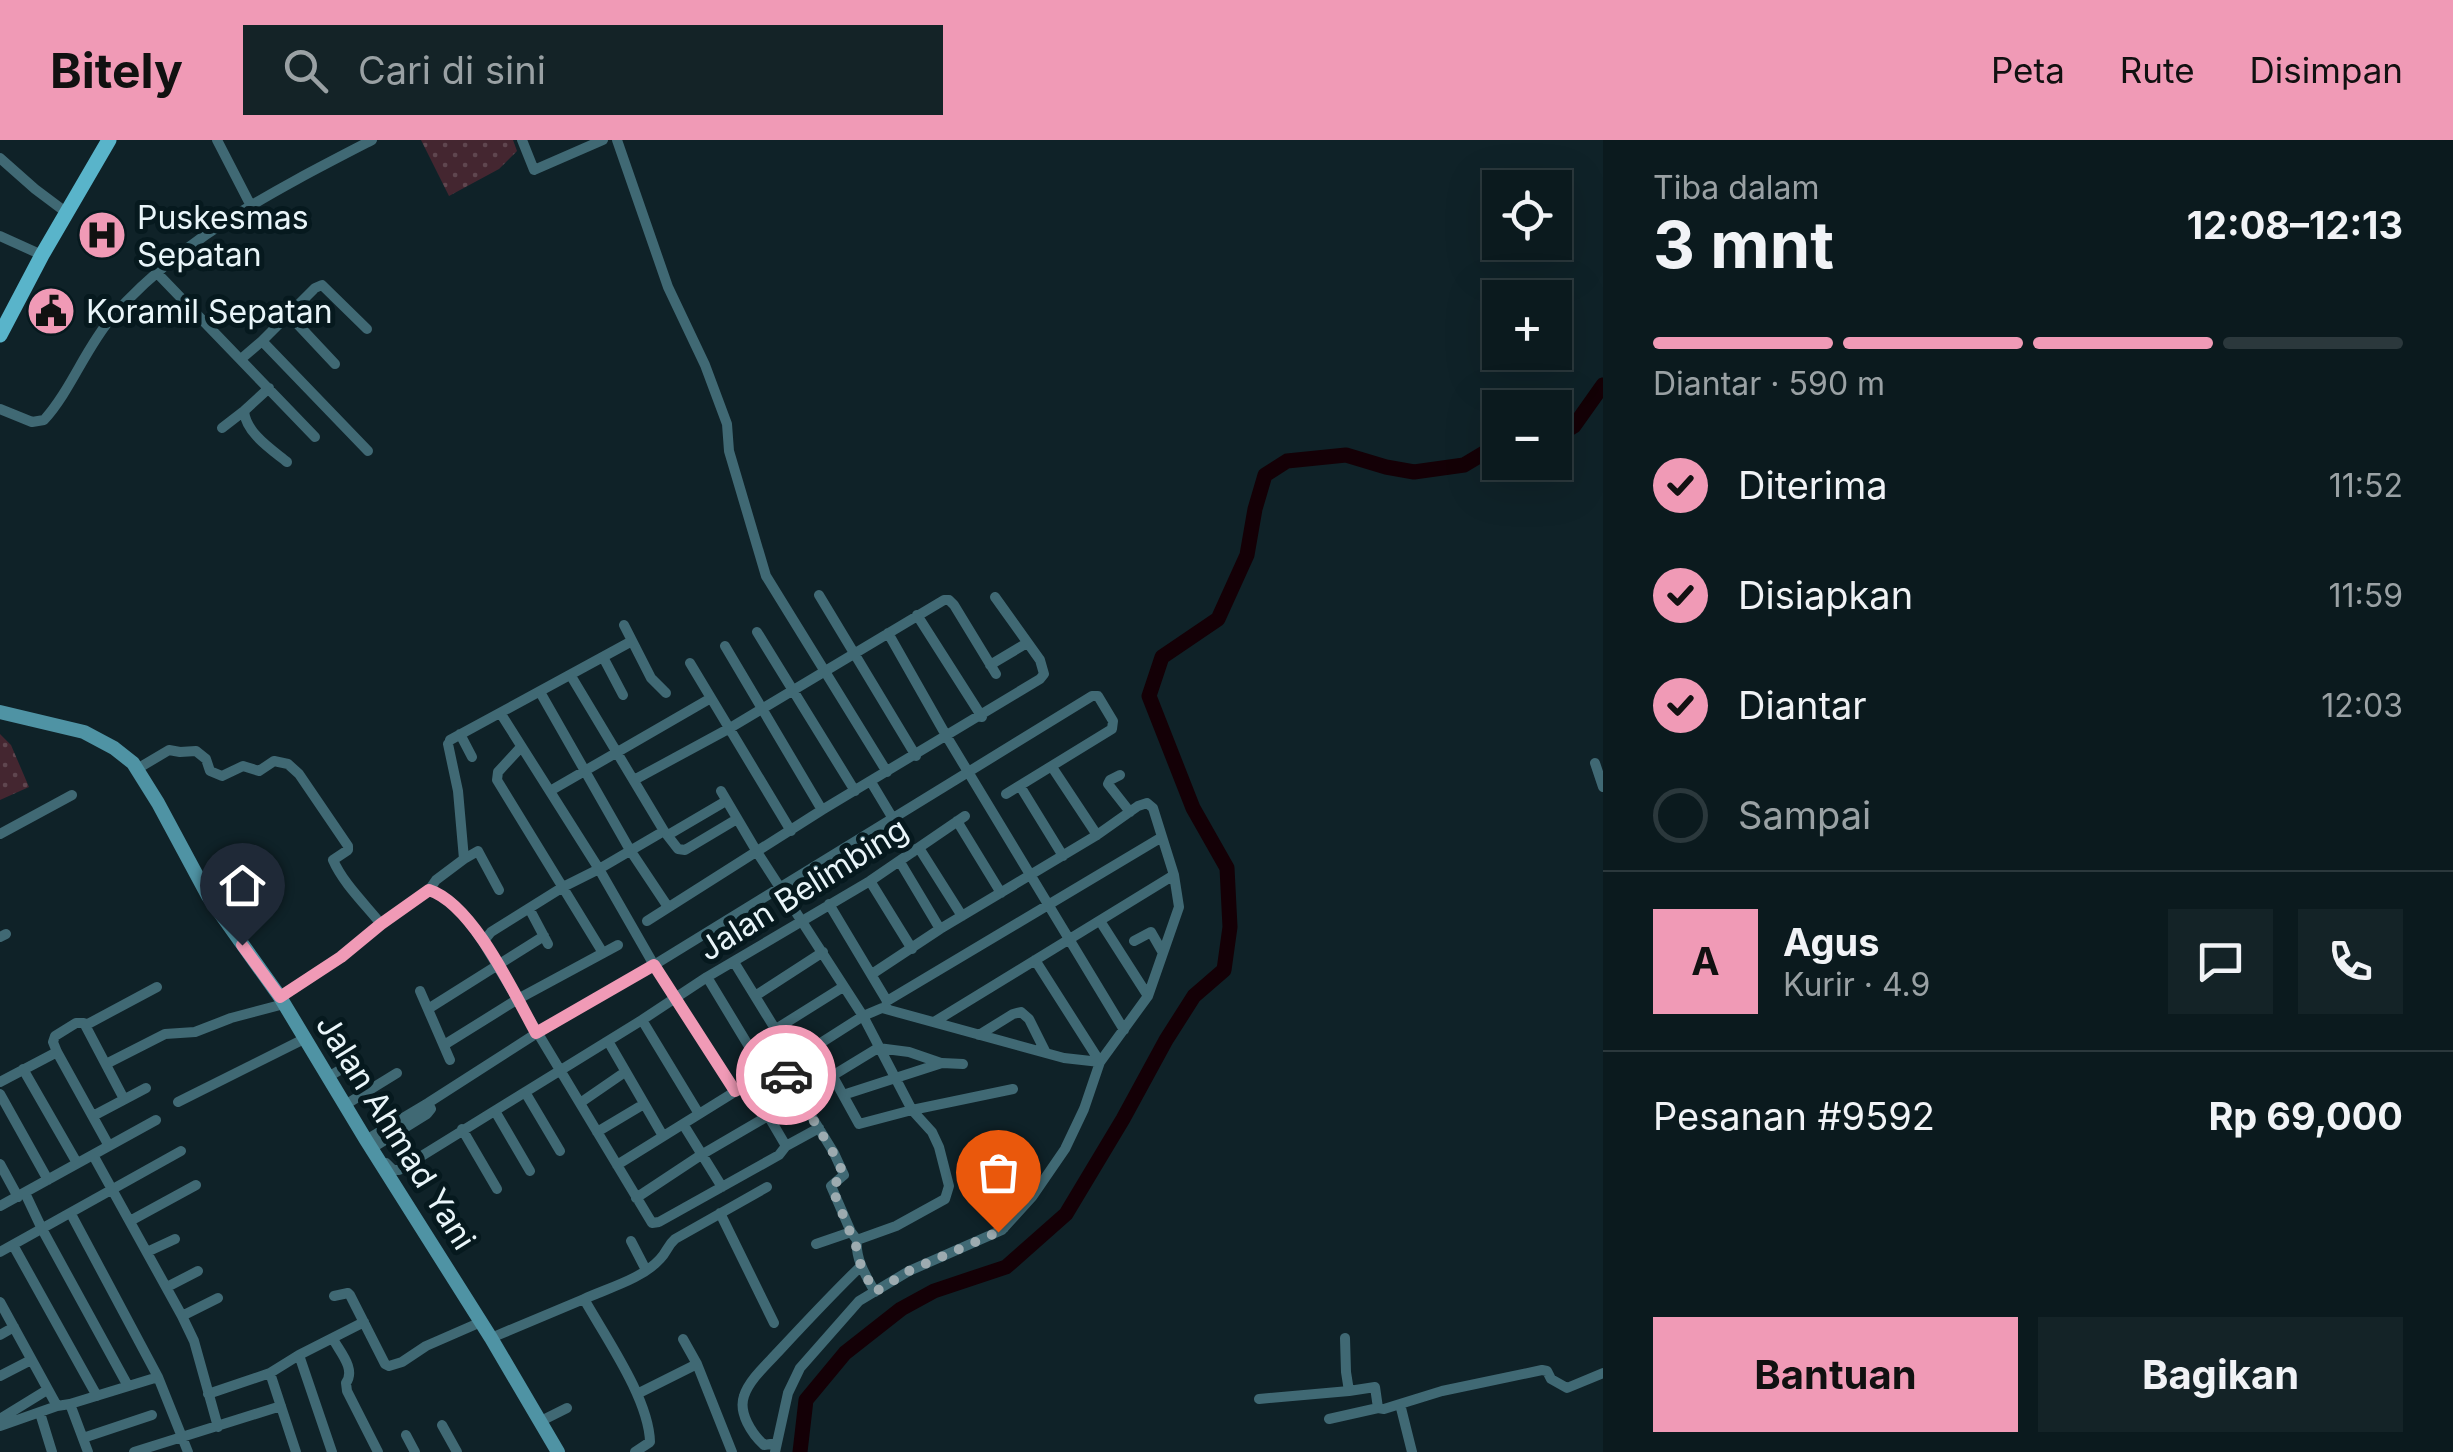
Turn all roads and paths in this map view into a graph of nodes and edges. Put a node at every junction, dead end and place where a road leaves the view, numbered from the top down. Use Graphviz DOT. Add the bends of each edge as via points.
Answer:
graph roads {
  1 [pos="109,140"];
  2 [pos="217,140"];
  3 [pos="372,140"];
  4 [pos="522,140"];
  5 [pos="604,140"];
  6 [pos="617,140"];
  7 [pos="356,144"];
  8 [pos="0,158"];
  9 [pos="5,169"];
  10 [pos="250,204"];
  11 [pos="66,213"];
  12 [pos="0,236"];
  13 [pos="42,255"];
  14 [pos="158,274"];
  15 [pos="6,310"];
  16 [pos="289,315"];
  17 [pos="368,329"];
  18 [pos="0,335"];
  19 [pos="262,341"];
  20 [pos="240,358"];
  21 [pos="335,364"];
  22 [pos="269,388"];
  23 [pos="0,409"];
  24 [pos="244,411"];
  25 [pos="222,428"];
  26 [pos="315,437"];
  27 [pos="368,451"];
  28 [pos="286,462"];
  29 [pos="819,595"];
  30 [pos="996,597"];
  31 [pos="917,615"];
  32 [pos="624,626"];
  33 [pos="757,632"];
  34 [pos="888,634"];
  35 [pos="632,641"];
  36 [pos="1027,642"];
  37 [pos="725,646"];
  38 [pos="854,653"];
  39 [pos="603,658"];
  40 [pos="690,663"];
  41 [pos="824,672"];
  42 [pos="571,676"];
  43 [pos="794,690"];
  44 [pos="540,692"];
  45 [pos="666,693"];
  46 [pos="624,696"];
  47 [pos="711,698"];
  48 [pos="761,710"];
  49 [pos="0,712"];
  50 [pos="501,714"];
  51 [pos="982,716"];
  52 [pos="730,728"];
  53 [pos="947,736"];
  54 [pos="453,740"];
  55 [pos="521,746"];
  56 [pos="617,751"];
  57 [pos="916,756"];
  58 [pos="472,757"];
  59 [pos="1595,763"];
  60 [pos="1052,766"];
  61 [pos="137,769"];
  62 [pos="584,771"];
  63 [pos="888,772"];
  64 [pos="969,772"];
  65 [pos="1120,774"];
  66 [pos="634,780"];
  67 [pos="870,782"];
  68 [pos="1020,786"];
  69 [pos="1603,787"];
  70 [pos="550,790"];
  71 [pos="855,791"];
  72 [pos="1006,794"];
  73 [pos="72,795"];
  74 [pos="822,810"];
  75 [pos="1130,812"];
  76 [pos="737,819"];
  77 [pos="894,819"];
  78 [pos="792,831"];
  79 [pos="666,833"];
  80 [pos="0,834"];
  81 [pos="1097,836"];
  82 [pos="1162,837"];
  83 [pos="630,850"];
  84 [pos="916,850"];
  85 [pos="757,852"];
  86 [pos="1063,856"];
  87 [pos="464,858"];
  88 [pos="262,860"];
  89 [pos="900,862"];
  90 [pos="600,869"];
  91 [pos="1174,874"];
  92 [pos="1031,876"];
  93 [pos="870,881"];
  94 [pos="563,887"];
  95 [pos="780,888"];
  96 [pos="429,890"];
  97 [pos="499,890"];
  98 [pos="1000,894"];
  99 [pos="208,896"];
  100 [pos="829,904"];
  101 [pos="1050,905"];
  102 [pos="668,907"];
  103 [pos="530,910"];
  104 [pos="962,916"];
  105 [pos="1100,920"];
  106 [pos="647,921"];
  107 [pos="802,921"];
  108 [pos="381,924"];
  109 [pos="940,929"];
  110 [pos="1070,938"];
  111 [pos="1134,941"];
  112 [pos="483,942"];
  113 [pos="618,946"];
  114 [pos="912,949"];
  115 [pos="823,952"];
  116 [pos="603,953"];
  117 [pos="1163,953"];
  118 [pos="1035,960"];
  119 [pos="734,962"];
  120 [pos="497,964"];
  121 [pos="654,965"];
  122 [pos="872,974"];
  123 [pos="707,977"];
  124 [pos="158,987"];
  125 [pos="843,988"];
  126 [pos="420,991"];
  127 [pos="755,996"];
  128 [pos="1148,996"];
  129 [pos="676,998"];
  130 [pos="518,999"];
  131 [pos="282,1001"];
  132 [pos="886,1004"];
  133 [pos="428,1009"];
  134 [pos="862,1016"];
  135 [pos="642,1020"];
  136 [pos="934,1022"];
  137 [pos="86,1026"];
  138 [pos="776,1029"];
  139 [pos="1124,1030"];
  140 [pos="536,1033"];
  141 [pos="979,1035"];
  142 [pos="306,1038"];
  143 [pos="608,1040"];
  144 [pos="444,1045"];
  145 [pos="816,1046"];
  146 [pos="878,1048"];
  147 [pos="1044,1051"];
  148 [pos="56,1052"];
  149 [pos="793,1058"];
  150 [pos="357,1060"];
  151 [pos="450,1060"];
  152 [pos="1100,1062"];
  153 [pos="106,1064"];
  154 [pos="942,1064"];
  155 [pos="963,1064"];
  156 [pos="780,1066"];
  157 [pos="23,1069"];
  158 [pos="560,1069"];
  159 [pos="625,1072"];
  160 [pos="397,1073"];
  161 [pos="765,1073"];
  162 [pos="832,1076"];
  163 [pos="328,1077"];
  164 [pos="896,1078"];
  165 [pos="0,1082"];
  166 [pos="749,1082"];
  167 [pos="146,1088"];
  168 [pos="1012,1089"];
  169 [pos="735,1091"];
  170 [pos="525,1092"];
  171 [pos="0,1094"];
  172 [pos="843,1096"];
  173 [pos="124,1099"];
  174 [pos="178,1102"];
  175 [pos="580,1103"];
  176 [pos="644,1104"];
  177 [pos="345,1105"];
  178 [pos="912,1110"];
  179 [pos="495,1111"];
  180 [pos="699,1114"];
  181 [pos="92,1116"];
  182 [pos="768,1116"];
  183 [pos="156,1120"];
  184 [pos="683,1124"];
  185 [pos="819,1128"];
  186 [pos="462,1129"];
  187 [pos="597,1132"];
  188 [pos="663,1136"];
  189 [pos="372,1140"];
  190 [pos="109,1146"];
  191 [pos="786,1146"];
  192 [pos="181,1150"];
  193 [pos="560,1151"];
  194 [pos="93,1155"];
  195 [pos="701,1155"];
  196 [pos="0,1164"];
  197 [pos="77,1164"];
  198 [pos="617,1165"];
  199 [pos="530,1171"];
  200 [pos="48,1180"];
  201 [pos="196,1185"];
  202 [pos="722,1187"];
  203 [pos="766,1187"];
  204 [pos="112,1189"];
  205 [pos="497,1190"];
  206 [pos="986,1194"];
  207 [pos="21,1196"];
  208 [pos="636,1198"];
  209 [pos="0,1206"];
  210 [pos="720,1213"];
  211 [pos="71,1214"];
  212 [pos="130,1221"];
  213 [pos="1004,1228"];
  214 [pos="42,1230"];
  215 [pos="854,1236"];
  216 [pos="175,1239"];
  217 [pos="630,1241"];
  218 [pos="816,1244"];
  219 [pos="13,1245"];
  220 [pos="0,1252"];
  221 [pos="147,1252"];
  222 [pos="860,1266"];
  223 [pos="646,1270"];
  224 [pos="198,1271"];
  225 [pos="167,1287"];
  226 [pos="875,1292"];
  227 [pos="334,1296"];
  228 [pos="218,1298"];
  229 [pos="584,1299"];
  230 [pos="0,1302"];
  231 [pos="182,1316"];
  232 [pos="364,1322"];
  233 [pos="481,1322"];
  234 [pos="774,1323"];
  235 [pos="14,1327"];
  236 [pos="0,1335"];
  237 [pos="491,1338"];
  238 [pos="1344,1338"];
  239 [pos="332,1339"];
  240 [pos="683,1339"];
  241 [pos="299,1355"];
  242 [pos="31,1360"];
  243 [pos="696,1364"];
  244 [pos="270,1373"];
  245 [pos="1603,1374"];
  246 [pos="0,1376"];
  247 [pos="158,1376"];
  248 [pos="128,1386"];
  249 [pos="47,1390"];
  250 [pos="1349,1390"];
  251 [pos="208,1394"];
  252 [pos="637,1394"];
  253 [pos="96,1396"];
  254 [pos="1259,1399"];
  255 [pos="70,1404"];
  256 [pos="1400,1404"];
  257 [pos="56,1406"];
  258 [pos="281,1406"];
  259 [pos="567,1408"];
  260 [pos="1378,1408"];
  261 [pos="40,1413"];
  262 [pos="152,1415"];
  263 [pos="1329,1419"];
  264 [pos="541,1421"];
  265 [pos="0,1423"];
  266 [pos="442,1425"];
  267 [pos="218,1427"];
  268 [pos="406,1435"];
  269 [pos="184,1437"];
  270 [pos="83,1438"];
  271 [pos="776,1447"];
  272 [pos="150,1449"];
  273 [pos="48,1451"];
  274 [pos="88,1452"];
  275 [pos="134,1452"];
  276 [pos="188,1452"];
  277 [pos="296,1452"];
  278 [pos="332,1452"];
  279 [pos="375,1452"];
  280 [pos="415,1452"];
  281 [pos="457,1452"];
  282 [pos="558,1452"];
  283 [pos="635,1452"];
  284 [pos="732,1452"];
  285 [pos="1412,1452"];
  1 -- 11 [label="main road"];
  2 -- 10 [label="street"];
  3 -- 7 [label="street"];
  4 -- 5 [label="street" via="534,170"];
  6 -- 41 [label="street" via="668,287 727,424 766,576"];
  7 -- 10 [label="street"];
  8 -- 9 [label="street"];
  9 -- 11 [label="street"];
  10 -- 14 [label="street"];
  11 -- 13 [label="main road"];
  12 -- 13 [label="street"];
  13 -- 15 [label="main road"];
  14 -- 20 [label="street"];
  14 -- 23 [label="street" via="101,331 44,420"];
  15 -- 18 [label="main road"];
  16 -- 17 [label="street" via="322,285"];
  16 -- 19 [label="street"];
  16 -- 21 [label="street"];
  19 -- 20 [label="street"];
  19 -- 27 [label="street"];
  20 -- 22 [label="street"];
  22 -- 24 [label="street"];
  22 -- 26 [label="street"];
  24 -- 25 [label="street"];
  24 -- 28 [label="street" via="245,421"];
  29 -- 38 [label="street"];
  30 -- 36 [label="street"];
  31 -- 34 [label="street"];
  31 -- 36 [label="street" via="950,600 993,669"];
  31 -- 51 [label="street"];
  32 -- 35 [label="street"];
  33 -- 43 [label="street"];
  34 -- 38 [label="street"];
  34 -- 53 [label="street"];
  35 -- 39 [label="street"];
  35 -- 45 [label="street"];
  36 -- 51 [label="street" via="1044,674"];
  37 -- 48 [label="street"];
  38 -- 41 [label="street"];
  38 -- 57 [label="street"];
  39 -- 42 [label="street"];
  39 -- 46 [label="street"];
  40 -- 47 [label="street"];
  41 -- 43 [label="street"];
  41 -- 63 [label="street"];
  42 -- 44 [label="street"];
  42 -- 56 [label="street"];
  43 -- 48 [label="street"];
  43 -- 71 [label="street"];
  44 -- 50 [label="street"];
  44 -- 62 [label="street"];
  47 -- 52 [label="street"];
  47 -- 56 [label="street"];
  48 -- 52 [label="street"];
  48 -- 74 [label="street"];
  49 -- 61 [label="street, Jalan Ahmad Yani" via="84,732"];
  50 -- 54 [label="street"];
  50 -- 55 [label="street"];
  51 -- 53 [label="street"];
  52 -- 66 [label="street"];
  52 -- 78 [label="street"];
  53 -- 57 [label="street"];
  53 -- 64 [label="street"];
  54 -- 58 [label="street"];
  54 -- 87 [label="street"];
  55 -- 70 [label="street"];
  55 -- 94 [label="street" via="497,780"];
  56 -- 62 [label="street"];
  56 -- 66 [label="street"];
  57 -- 63 [label="street"];
  59 -- 69 [label="street"];
  60 -- 64 [label="street" via="1114,727 1096,695"];
  60 -- 68 [label="street"];
  60 -- 81 [label="street"];
  61 -- 99 [label="street, Jalan Ahmad Yani"];
  61 -- 108 [label="street" via="169,750 202,754 210,771 222,776 243,766 260,771 274,762 288,764 348,846 334,864"];
  62 -- 70 [label="street"];
  62 -- 83 [label="street"];
  63 -- 67 [label="street"];
  64 -- 77 [label="street"];
  64 -- 92 [label="street"];
  65 -- 75 [label="street" via="1108,784"];
  66 -- 79 [label="street"];
  67 -- 71 [label="street"];
  67 -- 77 [label="street"];
  68 -- 72 [label="street"];
  68 -- 86 [label="street"];
  70 -- 90 [label="street"];
  71 -- 74 [label="street"];
  73 -- 80 [label="street"];
  74 -- 78 [label="street"];
  75 -- 81 [label="street"];
  75 -- 82 [label="street" via="1151,805"];
  76 -- 79 [label="street" via="685,850"];
  76 -- 79 [label="street" via="724,796"];
  76 -- 85 [label="street"];
  77 -- 84 [label="street"];
  77 -- 95 [label="street"];
  78 -- 85 [label="street"];
  79 -- 83 [label="street"];
  81 -- 86 [label="street"];
  82 -- 91 [label="street"];
  82 -- 101 [label="street"];
  83 -- 90 [label="street"];
  83 -- 102 [label="street"];
  84 -- 89 [label="street, Jalan Belimbing"];
  84 -- 98 [label="street, Jalan Belimbing" via="961,819"];
  84 -- 104 [label="street"];
  85 -- 95 [label="street"];
  85 -- 102 [label="street"];
  86 -- 92 [label="street"];
  87 -- 96 [label="street"];
  87 -- 97 [label="street" via="478,851"];
  88 -- 99 [label="street"];
  89 -- 93 [label="street, Jalan Belimbing"];
  89 -- 109 [label="street"];
  90 -- 94 [label="street"];
  90 -- 121 [label="street"];
  91 -- 105 [label="street"];
  91 -- 117 [label="street" via="1179,907"];
  92 -- 98 [label="street"];
  92 -- 101 [label="street"];
  93 -- 100 [label="street, Jalan Belimbing"];
  93 -- 114 [label="street"];
  94 -- 103 [label="street"];
  94 -- 116 [label="street"];
  95 -- 107 [label="street"];
  95 -- 121 [label="street"];
  96 -- 108 [label="street"];
  96 -- 112 [label="street" via="462,911"];
  98 -- 104 [label="street"];
  99 -- 131 [label="street, Jalan Ahmad Yani"];
  100 -- 107 [label="street, Jalan Belimbing"];
  100 -- 122 [label="street"];
  101 -- 110 [label="street"];
  101 -- 132 [label="street"];
  102 -- 106 [label="street"];
  103 -- 112 [label="street"];
  103 -- 120 [label="street" via="546,940"];
  104 -- 109 [label="street"];
  105 -- 110 [label="street"];
  105 -- 128 [label="street"];
  107 -- 115 [label="street"];
  107 -- 119 [label="street, Jalan Belimbing"];
  108 -- 131 [label="street"];
  109 -- 114 [label="street"];
  110 -- 118 [label="street"];
  110 -- 139 [label="street"];
  111 -- 117 [label="street" via="1151,932"];
  112 -- 120 [label="street"];
  113 -- 116 [label="street"];
  114 -- 122 [label="street"];
  115 -- 125 [label="street"];
  115 -- 127 [label="street"];
  116 -- 130 [label="street"];
  117 -- 128 [label="street"];
  118 -- 136 [label="street"];
  118 -- 152 [label="street"];
  119 -- 123 [label="street, Jalan Belimbing"];
  119 -- 127 [label="street"];
  120 -- 130 [label="street"];
  120 -- 133 [label="street"];
  121 -- 129 [label="street"];
  121 -- 140 [label="street"];
  122 -- 132 [label="street"];
  123 -- 129 [label="street, Jalan Belimbing"];
  123 -- 161 [label="street"];
  124 -- 137 [label="street"];
  125 -- 134 [label="street"];
  125 -- 138 [label="street"];
  126 -- 133 [label="street"];
  127 -- 138 [label="street"];
  128 -- 139 [label="street"];
  129 -- 135 [label="street, Jalan Belimbing"];
  129 -- 169 [label="street"];
  130 -- 140 [label="street"];
  130 -- 144 [label="street"];
  131 -- 142 [label="street, Jalan Ahmad Yani"];
  131 -- 153 [label="street" via="195,1032 164,1034"];
  132 -- 134 [label="street"];
  132 -- 136 [label="street"];
  133 -- 144 [label="street"];
  134 -- 145 [label="street"];
  134 -- 146 [label="street"];
  135 -- 143 [label="street, Jalan Belimbing"];
  135 -- 180 [label="street"];
  136 -- 141 [label="street"];
  137 -- 148 [label="street" via="78,1022 55,1036"];
  137 -- 153 [label="street"];
  138 -- 149 [label="street"];
  139 -- 152 [label="street"];
  140 -- 158 [label="street"];
  140 -- 189 [label="street"];
  141 -- 147 [label="street"];
  141 -- 147 [label="street" via="1021,1012"];
  142 -- 163 [label="street, Jalan Ahmad Yani"];
  142 -- 174 [label="street"];
  143 -- 158 [label="street, Jalan Belimbing"];
  143 -- 159 [label="street"];
  144 -- 151 [label="street"];
  145 -- 149 [label="street"];
  145 -- 162 [label="street"];
  146 -- 154 [label="street"];
  146 -- 162 [label="street"];
  146 -- 164 [label="street"];
  147 -- 152 [label="street"];
  148 -- 157 [label="street"];
  148 -- 181 [label="street"];
  149 -- 156 [label="street"];
  150 -- 163 [label="street"];
  152 -- 213 [label="street" via="1066,1149"];
  153 -- 173 [label="street"];
  154 -- 155 [label="street"];
  154 -- 164 [label="street"];
  156 -- 161 [label="street"];
  156 -- 185 [label="street"];
  157 -- 165 [label="street"];
  157 -- 197 [label="street"];
  158 -- 170 [label="street, Jalan Belimbing"];
  158 -- 175 [label="street"];
  159 -- 175 [label="street"];
  159 -- 176 [label="street"];
  160 -- 177 [label="street"];
  161 -- 166 [label="street"];
  162 -- 172 [label="street"];
  163 -- 177 [label="street, Jalan Ahmad Yani"];
  164 -- 172 [label="street"];
  164 -- 178 [label="street"];
  166 -- 169 [label="street"];
  166 -- 182 [label="street"];
  167 -- 173 [label="street"];
  168 -- 178 [label="street"];
  169 -- 180 [label="street"];
  170 -- 179 [label="street, Jalan Belimbing"];
  170 -- 193 [label="street"];
  171 -- 200 [label="street"];
  172 -- 178 [label="street" via="859,1124"];
  173 -- 181 [label="street"];
  175 -- 187 [label="street"];
  176 -- 187 [label="street"];
  176 -- 188 [label="street"];
  177 -- 189 [label="street, Jalan Ahmad Yani"];
  178 -- 215 [label="street" via="936,1138 948,1194 896,1226"];
  179 -- 186 [label="street, Jalan Belimbing"];
  179 -- 199 [label="street"];
  180 -- 184 [label="street"];
  181 -- 190 [label="street"];
  182 -- 191 [label="street"];
  182 -- 195 [label="street"];
  183 -- 190 [label="street"];
  184 -- 188 [label="street"];
  184 -- 195 [label="street"];
  185 -- 191 [label="street"];
  185 -- 215 [label="street" via="844,1175 831,1186"];
  186 -- 189 [label="street, Jalan Belimbing" via="396,1170"];
  186 -- 205 [label="street"];
  187 -- 198 [label="street"];
  188 -- 198 [label="street"];
  189 -- 233 [label="street, Jalan Ahmad Yani"];
  190 -- 194 [label="street"];
  191 -- 202 [label="street"];
  192 -- 204 [label="street"];
  194 -- 197 [label="street"];
  194 -- 204 [label="street"];
  195 -- 202 [label="street"];
  195 -- 208 [label="street"];
  196 -- 207 [label="street"];
  197 -- 200 [label="street"];
  198 -- 208 [label="street"];
  200 -- 207 [label="street"];
  201 -- 212 [label="street"];
  202 -- 208 [label="street" via="654,1223"];
  203 -- 210 [label="street"];
  204 -- 211 [label="street"];
  204 -- 212 [label="street"];
  206 -- 213 [label="street"];
  207 -- 209 [label="street"];
  207 -- 214 [label="street"];
  210 -- 223 [label="street" via="669,1244"];
  210 -- 234 [label="street"];
  211 -- 214 [label="street"];
  211 -- 247 [label="street"];
  212 -- 221 [label="street"];
  213 -- 226 [label="street"];
  214 -- 219 [label="street"];
  214 -- 248 [label="street"];
  215 -- 218 [label="street"];
  215 -- 222 [label="street"];
  216 -- 221 [label="street"];
  217 -- 223 [label="street"];
  219 -- 220 [label="street"];
  219 -- 253 [label="street"];
  221 -- 225 [label="street"];
  222 -- 226 [label="street"];
  222 -- 271 [label="street" via="744,1395 752,1434"];
  223 -- 229 [label="street"];
  224 -- 225 [label="street"];
  225 -- 231 [label="street"];
  226 -- 271 [label="street" via="800,1368"];
  227 -- 232 [label="street" via="348,1293"];
  228 -- 231 [label="street"];
  229 -- 237 [label="street"];
  229 -- 252 [label="street"];
  230 -- 235 [label="street"];
  231 -- 251 [label="street"];
  232 -- 233 [label="street" via="388,1366"];
  232 -- 239 [label="street"];
  233 -- 237 [label="street, Jalan Ahmad Yani"];
  235 -- 236 [label="street"];
  235 -- 242 [label="street"];
  237 -- 264 [label="street, Jalan Ahmad Yani"];
  238 -- 250 [label="street"];
  239 -- 241 [label="street"];
  239 -- 279 [label="street" via="350,1370 346,1386"];
  240 -- 243 [label="street"];
  241 -- 244 [label="street"];
  241 -- 278 [label="street"];
  242 -- 246 [label="street"];
  242 -- 249 [label="street"];
  243 -- 252 [label="street"];
  243 -- 284 [label="street"];
  244 -- 251 [label="street"];
  244 -- 258 [label="street"];
  245 -- 256 [label="street" via="1567,1388 1542,1370"];
  247 -- 248 [label="street"];
  247 -- 269 [label="street"];
  248 -- 253 [label="street"];
  249 -- 257 [label="street"];
  249 -- 265 [label="street"];
  250 -- 254 [label="street"];
  250 -- 260 [label="street" via="1375,1388"];
  251 -- 267 [label="street"];
  252 -- 283 [label="street" via="651,1439"];
  253 -- 255 [label="street"];
  255 -- 257 [label="street"];
  255 -- 270 [label="street"];
  256 -- 260 [label="street"];
  256 -- 285 [label="street"];
  257 -- 261 [label="street"];
  258 -- 267 [label="street"];
  258 -- 277 [label="street"];
  259 -- 264 [label="street"];
  260 -- 263 [label="street"];
  261 -- 265 [label="street"];
  261 -- 273 [label="street"];
  262 -- 270 [label="street"];
  264 -- 282 [label="street, Jalan Ahmad Yani"];
  266 -- 281 [label="street"];
  267 -- 269 [label="street"];
  268 -- 280 [label="street"];
  269 -- 272 [label="street"];
  269 -- 276 [label="street"];
  270 -- 274 [label="street"];
  272 -- 275 [label="street"];
}
